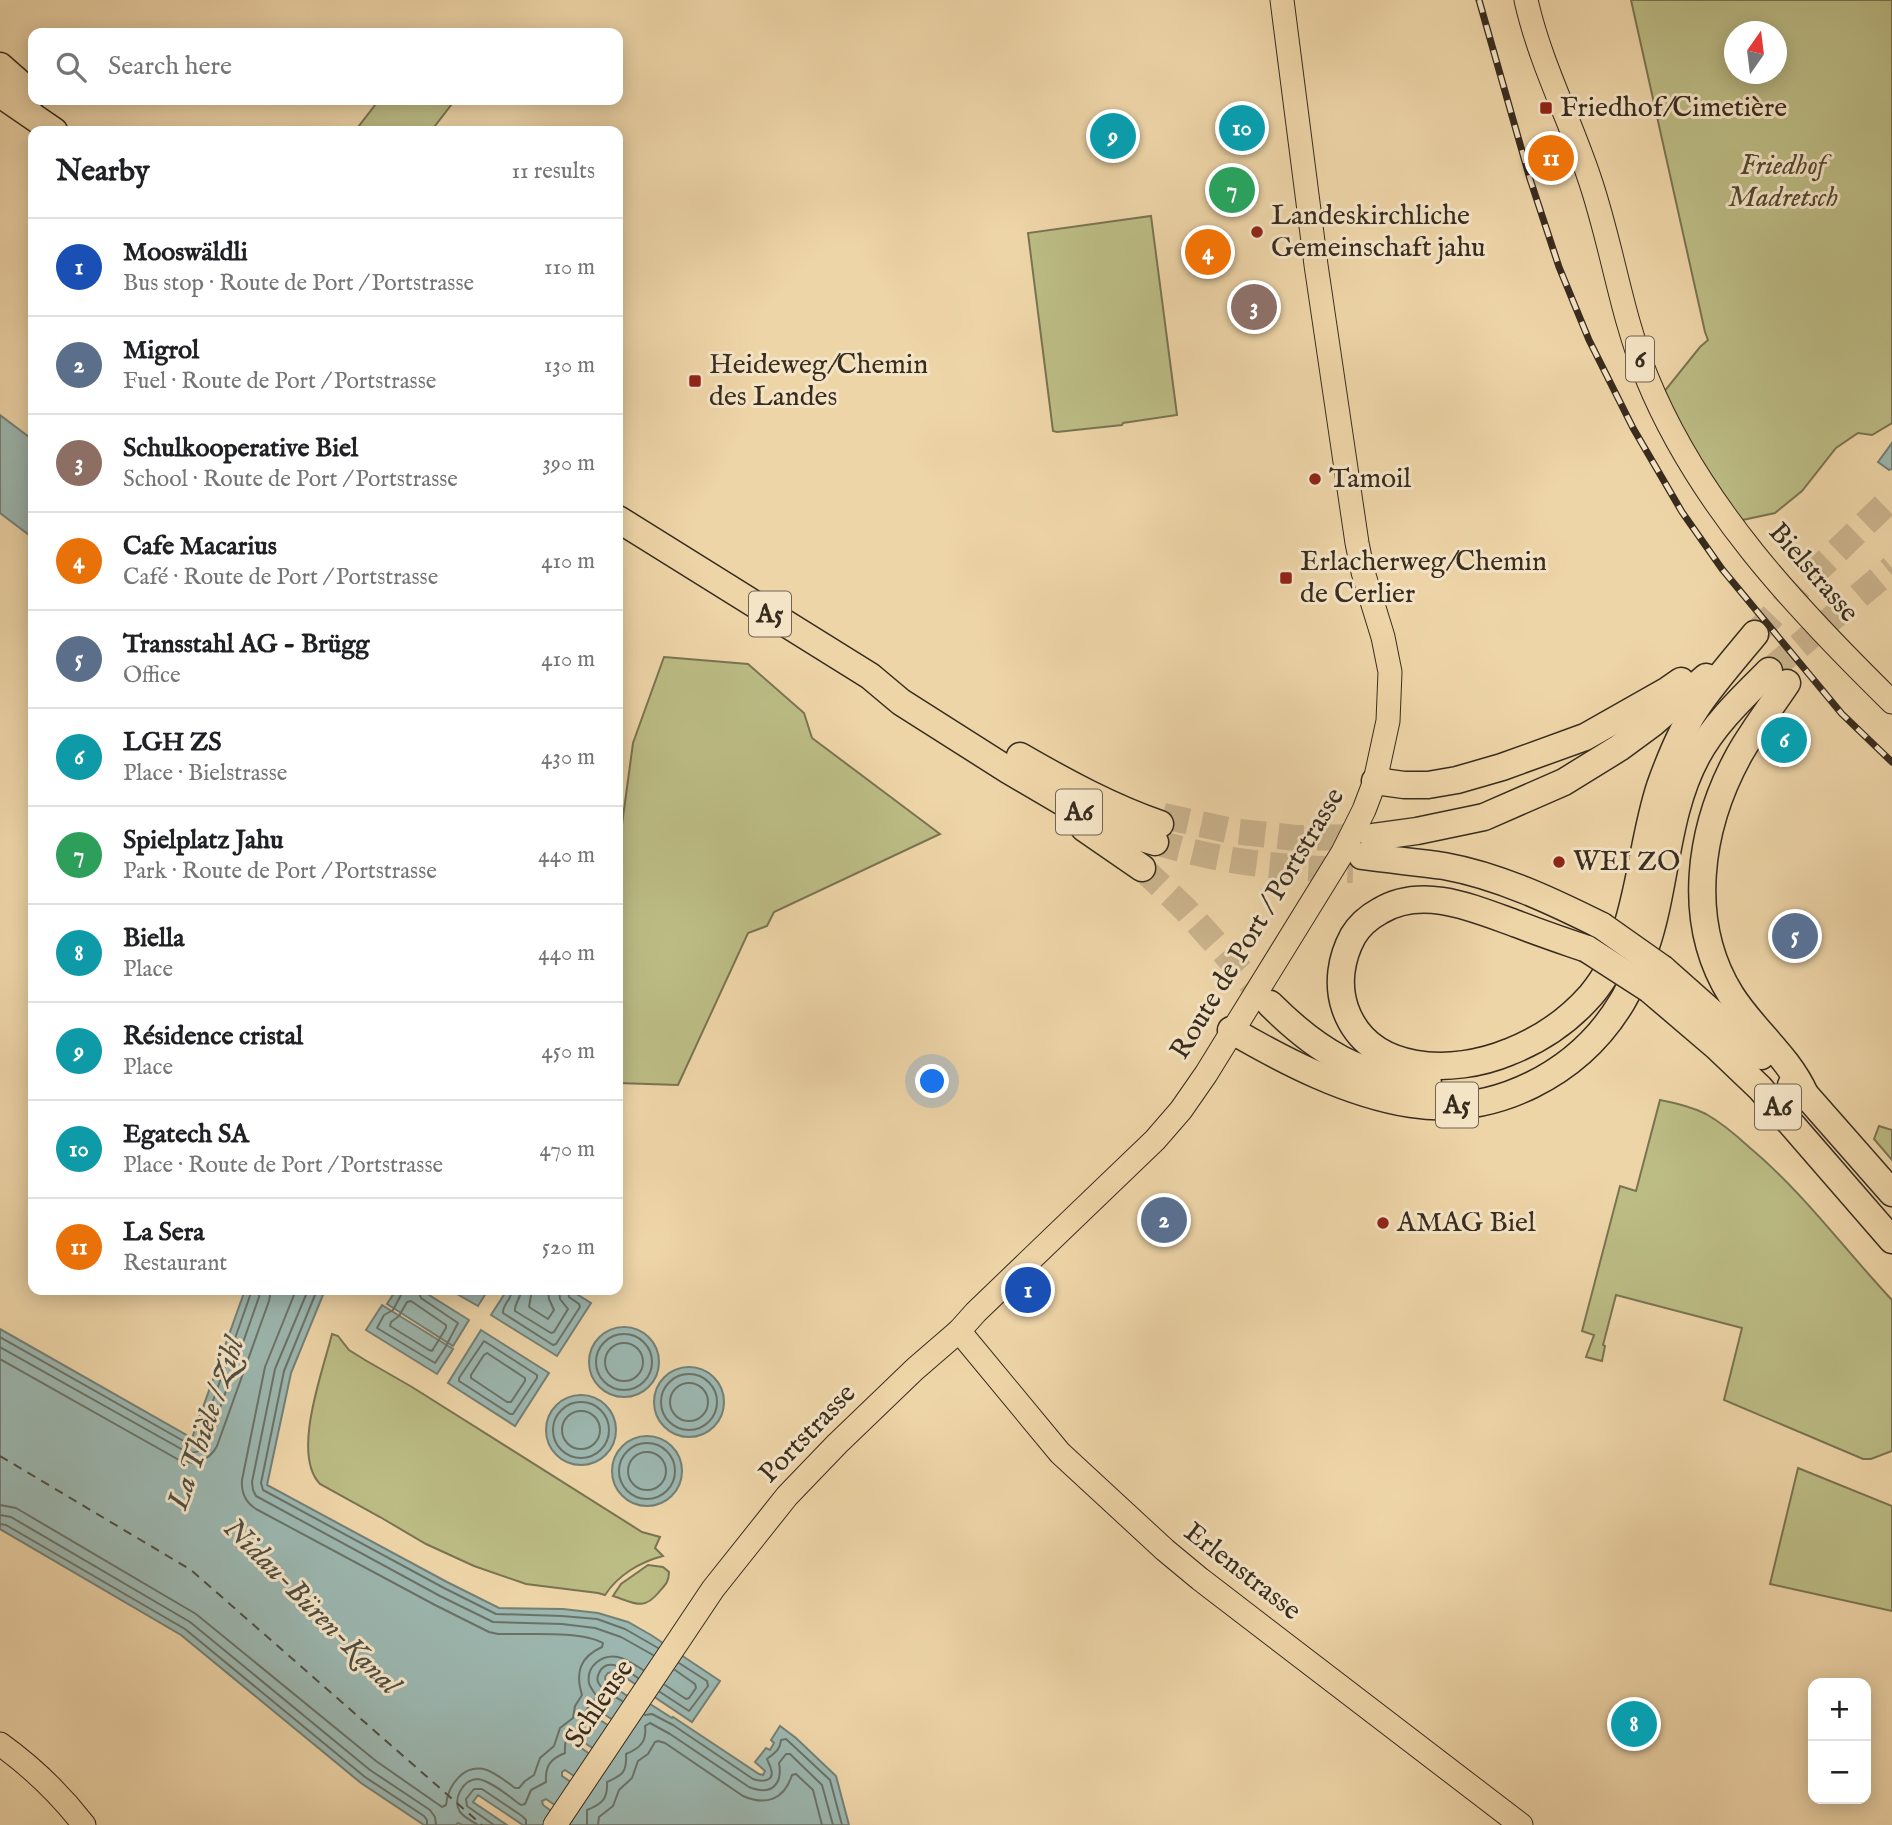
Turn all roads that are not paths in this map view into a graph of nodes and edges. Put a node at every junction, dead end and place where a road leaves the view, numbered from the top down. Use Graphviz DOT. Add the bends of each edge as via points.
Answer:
graph roads {
  1 [pos="1282,0"];
  2 [pos="1526,0"];
  3 [pos="0,66"];
  4 [pos="28,91"];
  5 [pos="0,94"];
  6 [pos="43,105"];
  7 [pos="47,126"];
  8 [pos="66,126"];
  9 [pos="623,522"];
  10 [pos="1751,630"];
  11 [pos="870,676"];
  12 [pos="1892,702"];
  13 [pos="1008,770"];
  14 [pos="1378,771"];
  15 [pos="1114,806"];
  16 [pos="1363,854"];
  17 [pos="1142,868"];
  18 [pos="1587,949"];
  19 [pos="1650,974"];
  20 [pos="1270,1004"];
  21 [pos="1231,1030"];
  22 [pos="1805,1094"];
  23 [pos="1892,1194"];
  24 [pos="1892,1240"];
  25 [pos="959,1331"];
  26 [pos="695,1615"];
  27 [pos="0,1744"];
  28 [pos="84,1825"];
  29 [pos="555,1825"];
  30 [pos="1521,1825"];
  1 -- 14 [label="main road, Route de Port / Portstrasse" via="1357,543 1390,672 1388,721"];
  2 -- 12 [label="main road, Bielstrasse / 6" via="1542,60 1590,178 1646,377 1676,439 1752,550"];
  3 -- 4 [label="highway"];
  5 -- 7 [label="highway"];
  6 -- 8 [label="highway"];
  9 -- 11 [label="highway, A5"];
  10 -- 14 [label="highway" via="1668,691 1585,737 1457,780 1428,785 1404,785"];
  10 -- 16 [label="highway" via="1653,723 1564,782 1484,817 1417,831"];
  10 -- 18 [label="highway, A5" via="1697,706 1660,787 1633,911 1614,959 1591,995 1559,1024 1506,1054 1457,1065 1415,1065 1368,1043 1347,1014 1341,993 1342,964 1355,933 1377,912 1408,901 1441,901 1473,908"];
  11 -- 13 [label="highway, A5" via="901,702"];
  11 -- 15 [label="highway, A5"];
  13 -- 15 [label="highway, A6" via="1083,814 1159,828"];
  13 -- 17 [label="highway, A5" via="1055,809"];
  14 -- 21 [label="main road, Route de Port / Portstrasse" via="1343,852"];
  16 -- 18 [label="highway, A6" via="1403,875 1504,905"];
  16 -- 19 [label="highway, A6, bridge" via="1444,866 1522,890 1602,926"];
  18 -- 19 [label="highway, A6, bridge"];
  19 -- 20 [label="highway, A5" via="1558,1047 1510,1070 1462,1082 1384,1077 1343,1061 1314,1044"];
  19 -- 21 [label="highway, A5" via="1573,1059 1525,1089 1480,1103 1428,1106 1370,1095"];
  19 -- 22 [label="highway, A6" via="1748,1043"];
  19 -- 22 [label="highway, A5" via="1644,951 1688,776 1730,710 1778,677 1710,826 1702,892 1704,926 1731,995 1797,1076"];
  19 -- 24 [label="highway, A6" via="1760,1088"];
  21 -- 25 [label="main road, Route de Port / Portstrasse" via="1206,1074 1155,1140"];
  22 -- 23 [label="highway, A6"];
  25 -- 26 [label="main road, Portstrasse" via="787,1496"];
  25 -- 30 [label="main road, Erlenstrasse" via="1060,1453 1165,1550"];
  26 -- 29 [label="main road, Schleuse"];
  27 -- 28 [label="main road" via="39,1775"];
}
